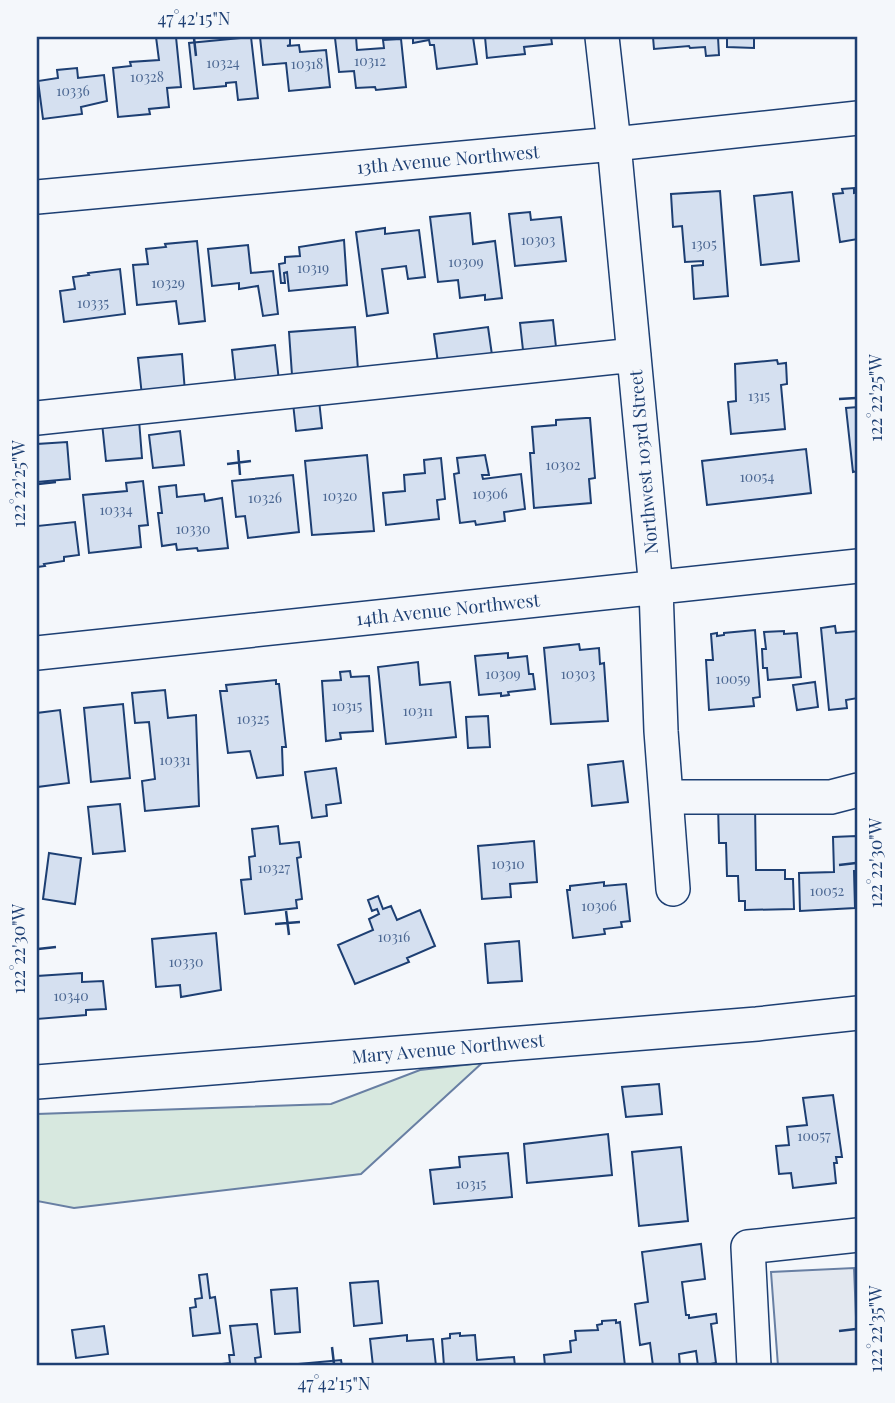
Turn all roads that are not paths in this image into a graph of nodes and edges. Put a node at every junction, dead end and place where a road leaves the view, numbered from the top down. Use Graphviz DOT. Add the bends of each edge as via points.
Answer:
graph roads {
  1 [pos="602,37"];
  2 [pos="858,118"];
  3 [pos="614,144"];
  4 [pos="37,197"];
  5 [pos="634,355"];
  6 [pos="37,418"];
  7 [pos="858,566"];
  8 [pos="656,589"];
  9 [pos="37,653"];
  10 [pos="858,790"];
  11 [pos="666,797"];
  12 [pos="673,889"];
  13 [pos="858,1013"];
  14 [pos="37,1082"];
  15 [pos="858,1236"];
  16 [pos="754,1366"];
  1 -- 3 [label="street, Northwest 103rd Street"];
  2 -- 3 [label="street, 13th Avenue Northwest"];
  3 -- 4 [label="street, 13th Avenue Northwest"];
  3 -- 5 [label="street, Northwest 103rd Street"];
  5 -- 6 [label="street"];
  5 -- 8 [label="street, Northwest 103rd Street"];
  7 -- 8 [label="street, 14th Avenue Northwest"];
  8 -- 9 [label="street, 14th Avenue Northwest"];
  8 -- 11 [label="street, Northwest 103rd Street"];
  10 -- 11 [label="street" via="831,796"];
  11 -- 12 [label="street, Northwest 103rd Street"];
  13 -- 14 [label="street, Mary Avenue Northwest"];
  15 -- 16 [label="street" via="748,1247"];
}
